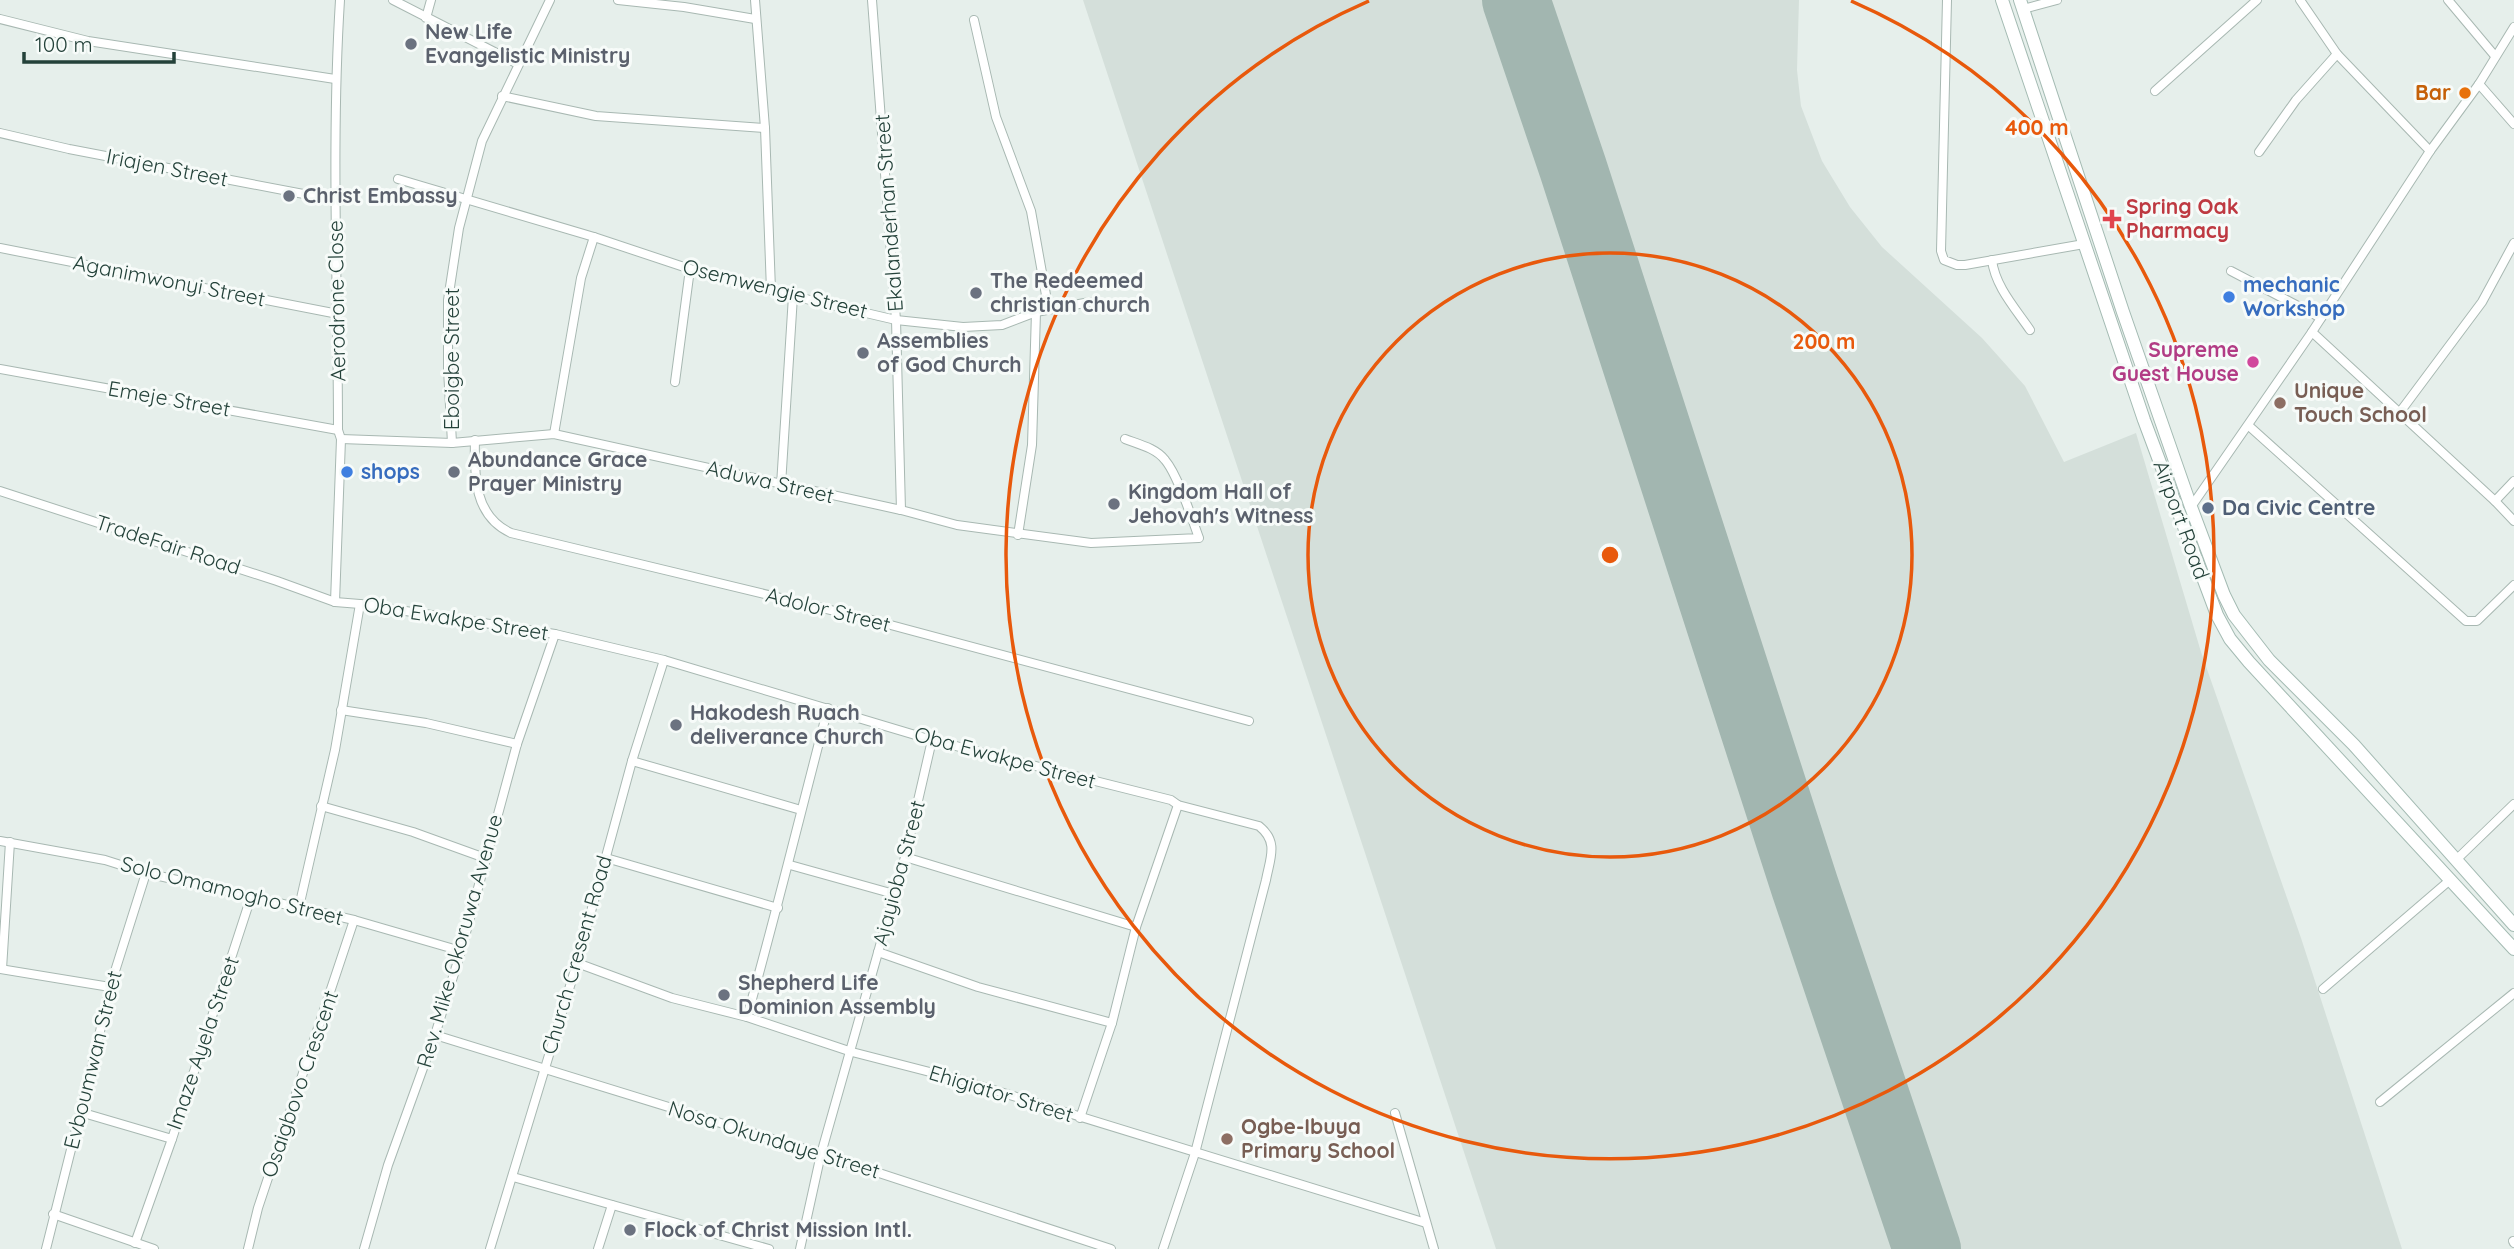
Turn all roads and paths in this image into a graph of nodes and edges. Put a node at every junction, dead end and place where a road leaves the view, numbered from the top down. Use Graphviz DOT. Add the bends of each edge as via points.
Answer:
graph roads {
  1 [pos="340,0"];
  2 [pos="393,0"];
  3 [pos="431,0"];
  4 [pos="550,0"];
  5 [pos="618,0"];
  6 [pos="755,0"];
  7 [pos="872,0"];
  8 [pos="1947,0"];
  9 [pos="2002,0"];
  10 [pos="2057,0"];
  11 [pos="2257,0"];
  12 [pos="2300,0"];
  13 [pos="2448,0"];
  14 [pos="2021,4"];
  15 [pos="426,18"];
  16 [pos="0,19"];
  17 [pos="755,19"];
  18 [pos="974,20"];
  19 [pos="2514,27"];
  20 [pos="2337,54"];
  21 [pos="2496,56"];
  22 [pos="518,64"];
  23 [pos="335,79"];
  24 [pos="2479,84"];
  25 [pos="2155,90"];
  26 [pos="502,96"];
  27 [pos="2514,124"];
  28 [pos="765,128"];
  29 [pos="0,133"];
  30 [pos="2430,151"];
  31 [pos="2259,152"];
  32 [pos="398,179"];
  33 [pos="466,198"];
  34 [pos="335,200"];
  35 [pos="594,237"];
  36 [pos="2514,243"];
  37 [pos="2084,244"];
  38 [pos="0,248"];
  39 [pos="1992,260"];
  40 [pos="690,269"];
  41 [pos="2231,271"];
  42 [pos="771,289"];
  43 [pos="793,296"];
  44 [pos="1090,302"];
  45 [pos="1036,312"];
  46 [pos="2123,312"];
  47 [pos="338,314"];
  48 [pos="2109,317"];
  49 [pos="2321,318"];
  50 [pos="896,320"];
  51 [pos="2030,330"];
  52 [pos="2312,332"];
  53 [pos="0,369"];
  54 [pos="675,382"];
  55 [pos="2400,412"];
  56 [pos="2249,426"];
  57 [pos="554,434"];
  58 [pos="340,435"];
  59 [pos="1125,439"];
  60 [pos="475,440"];
  61 [pos="452,443"];
  62 [pos="2514,481"];
  63 [pos="781,485"];
  64 [pos="0,491"];
  65 [pos="2495,500"];
  66 [pos="2192,507"];
  67 [pos="901,510"];
  68 [pos="2514,521"];
  69 [pos="1018,535"];
  70 [pos="2514,585"];
  71 [pos="335,602"];
  72 [pos="360,604"];
  73 [pos="555,634"];
  74 [pos="664,660"];
  75 [pos="828,708"];
  76 [pos="341,710"];
  77 [pos="1249,722"];
  78 [pos="932,740"];
  79 [pos="517,744"];
  80 [pos="632,761"];
  81 [pos="2514,804"];
  82 [pos="1178,805"];
  83 [pos="321,806"];
  84 [pos="801,810"];
  85 [pos="0,841"];
  86 [pos="10,842"];
  87 [pos="905,857"];
  88 [pos="485,858"];
  89 [pos="606,858"];
  90 [pos="2456,860"];
  91 [pos="790,865"];
  92 [pos="146,873"];
  93 [pos="2451,880"];
  94 [pos="894,894"];
  95 [pos="251,897"];
  96 [pos="299,907"];
  97 [pos="778,908"];
  98 [pos="354,920"];
  99 [pos="2514,925"];
  100 [pos="1136,927"];
  101 [pos="2514,949"];
  102 [pos="461,951"];
  103 [pos="878,952"];
  104 [pos="577,963"];
  105 [pos="1,969"];
  106 [pos="110,988"];
  107 [pos="2323,989"];
  108 [pos="2514,993"];
  109 [pos="747,1017"];
  110 [pos="1112,1023"];
  111 [pos="435,1035"];
  112 [pos="852,1052"];
  113 [pos="543,1069"];
  114 [pos="2380,1102"];
  115 [pos="80,1112"];
  116 [pos="1395,1113"];
  117 [pos="1080,1118"];
  118 [pos="172,1139"];
  119 [pos="1195,1153"];
  120 [pos="821,1154"];
  121 [pos="513,1177"];
  122 [pos="612,1205"];
  123 [pos="53,1214"];
  124 [pos="1426,1223"];
  125 [pos="135,1243"];
  126 [pos="46,1249"];
  127 [pos="154,1249"];
  128 [pos="248,1249"];
  129 [pos="364,1249"];
  130 [pos="490,1249"];
  131 [pos="598,1249"];
  132 [pos="769,1249"];
  133 [pos="800,1249"];
  134 [pos="1111,1249"];
  135 [pos="1163,1249"];
  136 [pos="1434,1249"];
  1 -- 23 [label="street, Aerodrone Close"];
  2 -- 15 [label="street"];
  3 -- 15 [label="street"];
  4 -- 22 [label="street, Eboigbe Street"];
  5 -- 17 [label="street"];
  6 -- 17 [label="street"];
  7 -- 50 [label="street, Ekalanderhan Street"];
  8 -- 39 [label="street" via="1941,251 1944,260 1956,265"];
  9 -- 37 [label="main road, Airport Road"];
  10 -- 14 [label="street"];
  11 -- 25 [label="street"];
  12 -- 20 [label="street"];
  13 -- 21 [label="street"];
  14 -- 46 [label="main road, Airport Road"];
  15 -- 22 [label="street"];
  16 -- 23 [label="street" via="88,41"];
  17 -- 28 [label="street"];
  18 -- 45 [label="street" via="996,117 1031,211 1046,295"];
  19 -- 21 [label="street"];
  20 -- 30 [label="street"];
  20 -- 31 [label="street"];
  21 -- 24 [label="street"];
  22 -- 26 [label="street, Eboigbe Street"];
  23 -- 34 [label="street, Aerodrone Close"];
  24 -- 27 [label="street"];
  24 -- 30 [label="street"];
  26 -- 28 [label="street" via="596,116"];
  26 -- 33 [label="street, Eboigbe Street" via="482,141"];
  28 -- 42 [label="street"];
  29 -- 34 [label="street, Iriajen Street"];
  30 -- 49 [label="street"];
  32 -- 33 [label="street, Osemwengie Street"];
  33 -- 35 [label="street, Osemwengie Street"];
  33 -- 61 [label="street, Eboigbe Street" via="448,300"];
  34 -- 47 [label="street, Aerodrone Close"];
  35 -- 40 [label="street, Osemwengie Street"];
  35 -- 57 [label="street" via="581,278"];
  36 -- 55 [label="street" via="2482,302"];
  37 -- 39 [label="street"];
  37 -- 48 [label="main road, Airport Road"];
  38 -- 47 [label="street, Aganimwonyi Street"];
  39 -- 51 [label="street" via="1994,274"];
  40 -- 42 [label="street, Osemwengie Street"];
  40 -- 54 [label="street"];
  41 -- 49 [label="street"];
  42 -- 43 [label="street, Osemwengie Street"];
  43 -- 50 [label="street, Osemwengie Street"];
  43 -- 63 [label="street"];
  44 -- 45 [label="street, Osemwengie Street"];
  45 -- 50 [label="street, Osemwengie Street" via="1002,325 963,327"];
  45 -- 69 [label="street" via="1032,445"];
  46 -- 48 [label="main road"];
  46 -- 66 [label="main road, Airport Road"];
  47 -- 58 [label="street, Aerodrone Close"];
  48 -- 93 [label="main road, Airport Road" via="2208,595 2230,639"];
  49 -- 52 [label="street"];
  50 -- 67 [label="street, Ekalanderhan Street"];
  52 -- 55 [label="street"];
  52 -- 56 [label="street"];
  53 -- 58 [label="street, Emeje Street"];
  55 -- 65 [label="street"];
  56 -- 66 [label="street"];
  56 -- 70 [label="street" via="2466,621 2477,621"];
  57 -- 60 [label="street, Aduwa Street"];
  57 -- 63 [label="street, Aduwa Street"];
  58 -- 61 [label="street, Aduwa Street"];
  58 -- 71 [label="street, Aerodrone Close"];
  59 -- 69 [label="street, Aduwa Street" via="1165,460 1199,538 1091,543"];
  60 -- 61 [label="street, Aduwa Street"];
  60 -- 77 [label="street, Adolor Street" via="474,471 483,508 497,527 511,533 872,620"];
  62 -- 65 [label="street"];
  63 -- 67 [label="street, Aduwa Street"];
  64 -- 71 [label="street, TradeFair Road"];
  65 -- 68 [label="street"];
  66 -- 90 [label="main road, Airport Road" via="2224,595 2248,635"];
  67 -- 69 [label="street, Aduwa Street"];
  71 -- 72 [label="street, Oba Ewakpe Street"];
  72 -- 73 [label="street, Oba Ewakpe Street"];
  72 -- 76 [label="street"];
  73 -- 74 [label="street, Oba Ewakpe Street"];
  73 -- 79 [label="street, Rev. Mike Okoruwa Avenue"];
  74 -- 75 [label="street, Oba Ewakpe Street"];
  74 -- 80 [label="street, Church Cresent Road"];
  75 -- 78 [label="street, Oba Ewakpe Street"];
  75 -- 84 [label="street"];
  76 -- 79 [label="street"];
  76 -- 83 [label="street"];
  78 -- 82 [label="street, Oba Ewakpe Street"];
  78 -- 87 [label="street, Ajayioba Street"];
  79 -- 88 [label="street, Rev. Mike Okoruwa Avenue"];
  80 -- 84 [label="street"];
  80 -- 89 [label="street, Church Cresent Road"];
  81 -- 90 [label="street"];
  82 -- 100 [label="street"];
  82 -- 119 [label="street, Oba Ewakpe Street" via="1259,827 1273,842"];
  83 -- 88 [label="street"];
  83 -- 96 [label="street"];
  84 -- 91 [label="street"];
  85 -- 86 [label="street, Solo Omamogho Street"];
  86 -- 92 [label="street, Solo Omamogho Street" via="105,860"];
  86 -- 105 [label="street"];
  87 -- 94 [label="street, Ajayioba Street"];
  87 -- 100 [label="street"];
  88 -- 102 [label="street, Rev. Mike Okoruwa Avenue"];
  89 -- 97 [label="street"];
  89 -- 104 [label="street, Church Cresent Road"];
  90 -- 99 [label="main road, Airport Road"];
  91 -- 94 [label="street"];
  91 -- 97 [label="street"];
  92 -- 95 [label="street, Solo Omamogho Street"];
  92 -- 106 [label="street, Evboumwan Street"];
  93 -- 101 [label="main road, Airport Road"];
  93 -- 107 [label="street"];
  94 -- 103 [label="street, Ajayioba Street"];
  95 -- 96 [label="street, Solo Omamogho Street"];
  95 -- 118 [label="street, Imaze Ayela Street"];
  96 -- 98 [label="street, Solo Omamogho Street"];
  97 -- 109 [label="street"];
  98 -- 102 [label="street, Solo Omamogho Street"];
  98 -- 128 [label="street, Osaigbovo Crescent"];
  100 -- 110 [label="street"];
  102 -- 111 [label="street, Rev. Mike Okoruwa Avenue"];
  103 -- 110 [label="street" via="978,986"];
  103 -- 112 [label="street, Ajayioba Street"];
  104 -- 109 [label="street, Ehigiator Street" via="672,998"];
  104 -- 113 [label="street, Church Cresent Road"];
  105 -- 106 [label="street"];
  106 -- 115 [label="street, Evboumwan Street"];
  108 -- 114 [label="street"];
  109 -- 112 [label="street, Ehigiator Street"];
  110 -- 117 [label="street"];
  111 -- 113 [label="street, Nosa Okundaye Street"];
  111 -- 129 [label="street, Rev. Mike Okoruwa Avenue" via="388,1165"];
  112 -- 117 [label="street, Ehigiator Street"];
  112 -- 120 [label="street, Ajayioba Street"];
  113 -- 120 [label="street, Nosa Okundaye Street"];
  113 -- 121 [label="street, Church Cresent Road"];
  115 -- 118 [label="street, Imaze Ayela Street"];
  115 -- 123 [label="street, Evboumwan Street"];
  116 -- 124 [label="street"];
  117 -- 119 [label="street, Ehigiator Street"];
  118 -- 125 [label="street"];
  119 -- 124 [label="street, Ehigiator Street"];
  119 -- 135 [label="street"];
  120 -- 133 [label="street, Ajayioba Street"];
  120 -- 134 [label="street, Nosa Okundaye Street"];
  121 -- 122 [label="street"];
  121 -- 130 [label="street, Church Cresent Road"];
  122 -- 131 [label="street"];
  122 -- 132 [label="street"];
  123 -- 125 [label="street"];
  123 -- 126 [label="street, Evboumwan Street"];
  124 -- 136 [label="street"];
  125 -- 127 [label="street"];
}
